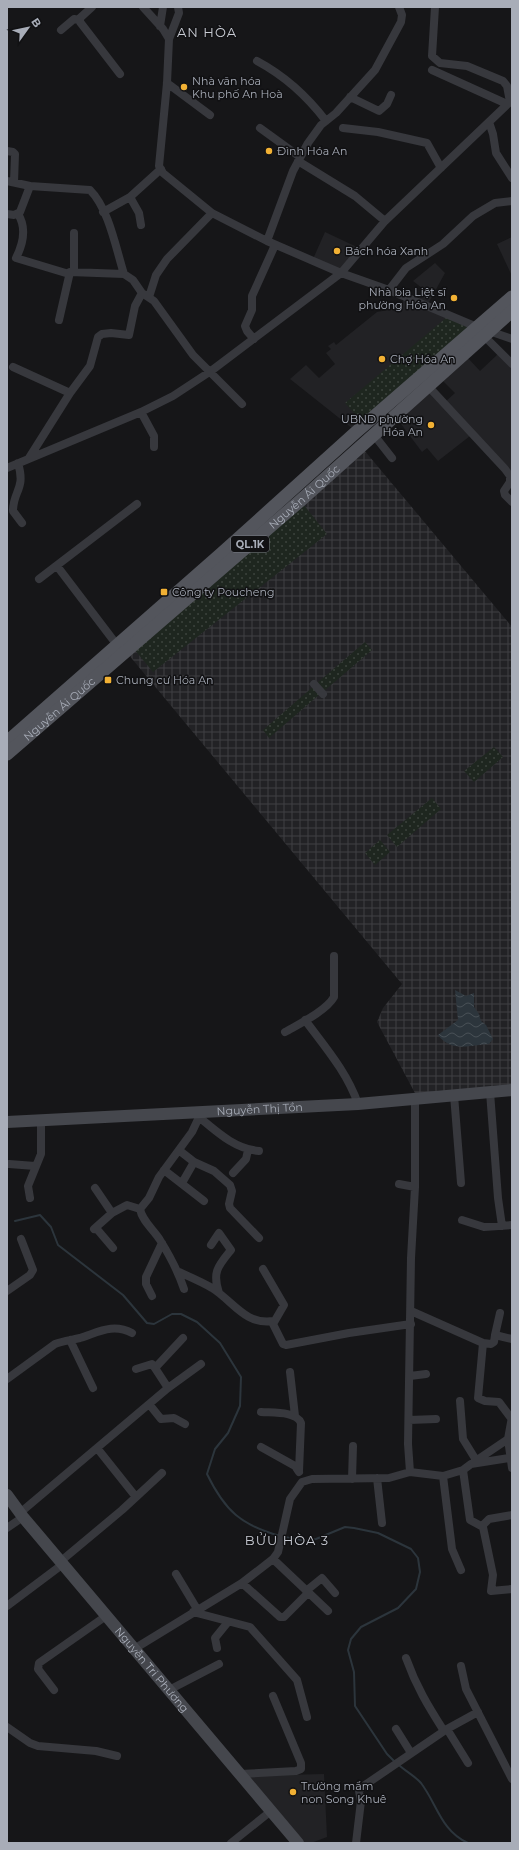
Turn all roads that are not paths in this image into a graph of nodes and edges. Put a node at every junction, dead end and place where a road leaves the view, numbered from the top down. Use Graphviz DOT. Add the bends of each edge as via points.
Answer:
graph roads {
  1 [pos="92,7"];
  2 [pos="142,7"];
  3 [pos="163,7"];
  4 [pos="186,7"];
  5 [pos="399,7"];
  6 [pos="435,7"];
  7 [pos="178,10"];
  8 [pos="80,20"];
  9 [pos="160,26"];
  10 [pos="61,30"];
  11 [pos="169,39"];
  12 [pos="257,61"];
  13 [pos="432,70"];
  14 [pos="120,74"];
  15 [pos="167,83"];
  16 [pos="391,95"];
  17 [pos="350,97"];
  18 [pos="510,102"];
  19 [pos="210,115"];
  20 [pos="326,121"];
  21 [pos="489,122"];
  22 [pos="260,128"];
  23 [pos="343,128"];
  24 [pos="7,152"];
  25 [pos="299,159"];
  26 [pos="441,168"];
  27 [pos="161,169"];
  28 [pos="512,178"];
  29 [pos="10,181"];
  30 [pos="30,186"];
  31 [pos="130,197"];
  32 [pos="512,201"];
  33 [pos="103,212"];
  34 [pos="212,213"];
  35 [pos="7,214"];
  36 [pos="18,214"];
  37 [pos="385,221"];
  38 [pos="141,225"];
  39 [pos="74,233"];
  40 [pos="266,241"];
  41 [pos="275,245"];
  42 [pos="71,273"];
  43 [pos="341,273"];
  44 [pos="124,274"];
  45 [pos="389,290"];
  46 [pos="142,293"];
  47 [pos="512,296"];
  48 [pos="150,297"];
  49 [pos="512,311"];
  50 [pos="60,320"];
  51 [pos="483,331"];
  52 [pos="254,339"];
  53 [pos="512,339"];
  54 [pos="512,364"];
  55 [pos="13,367"];
  56 [pos="211,371"];
  57 [pos="428,386"];
  58 [pos="70,393"];
  59 [pos="242,404"];
  60 [pos="141,412"];
  61 [pos="374,435"];
  62 [pos="38,443"];
  63 [pos="154,447"];
  64 [pos="50,450"];
  65 [pos="29,458"];
  66 [pos="392,458"];
  67 [pos="18,463"];
  68 [pos="7,468"];
  69 [pos="511,480"];
  70 [pos="512,502"];
  71 [pos="137,504"];
  72 [pos="22,524"];
  73 [pos="57,566"];
  74 [pos="39,579"];
  75 [pos="120,649"];
  76 [pos="314,684"];
  77 [pos="323,694"];
  78 [pos="7,742"];
  79 [pos="7,754"];
  80 [pos="334,956"];
  81 [pos="305,1020"];
  82 [pos="285,1032"];
  83 [pos="512,1090"];
  84 [pos="490,1092"];
  85 [pos="454,1095"];
  86 [pos="415,1099"];
  87 [pos="358,1104"];
  88 [pos="200,1115"];
  89 [pos="41,1120"];
  90 [pos="7,1122"];
  91 [pos="248,1150"];
  92 [pos="180,1151"];
  93 [pos="259,1152"];
  94 [pos="194,1162"];
  95 [pos="9,1164"];
  96 [pos="35,1166"];
  97 [pos="164,1170"];
  98 [pos="233,1173"];
  99 [pos="461,1183"];
  100 [pos="182,1184"];
  101 [pos="399,1184"];
  102 [pos="415,1186"];
  103 [pos="95,1188"];
  104 [pos="30,1198"];
  105 [pos="204,1201"];
  106 [pos="140,1209"];
  107 [pos="112,1213"];
  108 [pos="462,1220"];
  109 [pos="512,1225"];
  110 [pos="502,1226"];
  111 [pos="259,1238"];
  112 [pos="21,1239"];
  113 [pos="162,1243"];
  114 [pos="211,1245"];
  115 [pos="113,1248"];
  116 [pos="263,1269"];
  117 [pos="179,1272"];
  118 [pos="184,1289"];
  119 [pos="7,1291"];
  120 [pos="219,1294"];
  121 [pos="152,1296"];
  122 [pos="411,1311"];
  123 [pos="500,1313"];
  124 [pos="273,1321"];
  125 [pos="411,1324"];
  126 [pos="132,1333"];
  127 [pos="495,1335"];
  128 [pos="183,1338"];
  129 [pos="512,1339"];
  130 [pos="70,1340"];
  131 [pos="483,1343"];
  132 [pos="201,1364"];
  133 [pos="155,1368"];
  134 [pos="136,1370"];
  135 [pos="290,1372"];
  136 [pos="426,1374"];
  137 [pos="410,1376"];
  138 [pos="7,1379"];
  139 [pos="93,1388"];
  140 [pos="168,1388"];
  141 [pos="460,1401"];
  142 [pos="148,1404"];
  143 [pos="261,1412"];
  144 [pos="295,1416"];
  145 [pos="512,1418"];
  146 [pos="436,1419"];
  147 [pos="409,1420"];
  148 [pos="185,1424"];
  149 [pos="508,1439"];
  150 [pos="353,1446"];
  151 [pos="261,1447"];
  152 [pos="97,1448"];
  153 [pos="474,1462"];
  154 [pos="511,1462"];
  155 [pos="463,1470"];
  156 [pos="299,1471"];
  157 [pos="410,1472"];
  158 [pos="162,1473"];
  159 [pos="443,1476"];
  160 [pos="377,1478"];
  161 [pos="352,1479"];
  162 [pos="302,1482"];
  163 [pos="7,1495"];
  164 [pos="136,1497"];
  165 [pos="22,1514"];
  166 [pos="512,1515"];
  167 [pos="382,1523"];
  168 [pos="482,1526"];
  169 [pos="7,1528"];
  170 [pos="272,1559"];
  171 [pos="62,1562"];
  172 [pos="461,1570"];
  173 [pos="176,1574"];
  174 [pos="242,1583"];
  175 [pos="512,1589"];
  176 [pos="307,1592"];
  177 [pos="335,1593"];
  178 [pos="7,1606"];
  179 [pos="328,1610"];
  180 [pos="195,1611"];
  181 [pos="106,1616"];
  182 [pos="228,1622"];
  183 [pos="217,1648"];
  184 [pos="134,1649"];
  185 [pos="406,1658"];
  186 [pos="219,1664"];
  187 [pos="462,1666"];
  188 [pos="54,1690"];
  189 [pos="169,1690"];
  190 [pos="273,1696"];
  191 [pos="478,1712"];
  192 [pos="307,1717"];
  193 [pos="7,1727"];
  194 [pos="396,1729"];
  195 [pos="446,1730"];
  196 [pos="411,1753"];
  197 [pos="117,1756"];
  198 [pos="468,1763"];
  199 [pos="240,1774"];
  200 [pos="512,1779"];
  201 [pos="271,1811"];
  202 [pos="231,1843"];
  203 [pos="298,1843"];
  204 [pos="356,1843"];
  1 -- 8 [label="street"];
  2 -- 9 [label="street"];
  3 -- 9 [label="street"];
  4 -- 7 [label="street"];
  5 -- 17 [label="street" via="401,22 384,57"];
  6 -- 18 [label="street" via="432,56 440,63 467,66 503,81 507,86"];
  7 -- 11 [label="street"];
  8 -- 10 [label="street" via="77,18"];
  8 -- 14 [label="street"];
  9 -- 11 [label="street"];
  11 -- 15 [label="street"];
  12 -- 20 [label="street" via="292,84"];
  13 -- 18 [label="street"];
  15 -- 19 [label="street"];
  15 -- 27 [label="street" via="159,166"];
  16 -- 17 [label="street" via="387,104 379,111"];
  17 -- 20 [label="street"];
  18 -- 21 [label="street"];
  20 -- 25 [label="street"];
  21 -- 26 [label="street"];
  21 -- 28 [label="street" via="494,134 496,153"];
  22 -- 25 [label="street"];
  23 -- 26 [label="street" via="378,132 427,143"];
  24 -- 29 [label="street" via="15,154"];
  25 -- 37 [label="street" via="355,196"];
  25 -- 40 [label="street"];
  26 -- 37 [label="street"];
  27 -- 31 [label="street"];
  27 -- 34 [label="street"];
  29 -- 30 [label="street"];
  30 -- 33 [label="street" via="90,190"];
  30 -- 36 [label="street"];
  31 -- 33 [label="street"];
  31 -- 38 [label="street" via="139,213"];
  32 -- 45 [label="street" via="495,203 473,216 443,244 406,268"];
  33 -- 44 [label="street"];
  34 -- 40 [label="street"];
  34 -- 48 [label="street" via="167,259 156,275"];
  35 -- 36 [label="street"];
  36 -- 42 [label="street" via="22,223 23,238 16,258"];
  37 -- 43 [label="street"];
  39 -- 42 [label="street"];
  40 -- 41 [label="street"];
  41 -- 43 [label="street"];
  41 -- 52 [label="street" via="252,296 252,310 245,326"];
  42 -- 44 [label="street"];
  42 -- 50 [label="street"];
  43 -- 45 [label="street"];
  43 -- 52 [label="street"];
  44 -- 46 [label="street"];
  45 -- 51 [label="street"];
  46 -- 48 [label="street"];
  46 -- 58 [label="street" via="135,306 129,335 111,332 98,337 90,366"];
  47 -- 51 [label="main road, QL.1K"];
  48 -- 56 [label="street" via="191,352"];
  49 -- 51 [label="main road, QL.1K"];
  51 -- 53 [label="street"];
  51 -- 54 [label="street"];
  51 -- 57 [label="main road, Nguyễn Ái Quốc / QL.1K"];
  51 -- 75 [label="main road, QL.1K"];
  52 -- 56 [label="street"];
  55 -- 58 [label="street"];
  56 -- 59 [label="street"];
  56 -- 60 [label="street" via="173,396"];
  57 -- 61 [label="main road, Nguyễn Ái Quốc / QL.1K"];
  57 -- 69 [label="street" via="505,469"];
  58 -- 62 [label="street"];
  60 -- 63 [label="street" via="154,436"];
  60 -- 64 [label="street"];
  61 -- 66 [label="street"];
  61 -- 75 [label="main road, Nguyễn Ái Quốc / QL.1K"];
  62 -- 64 [label="street"];
  62 -- 65 [label="street"];
  64 -- 65 [label="street"];
  65 -- 67 [label="street"];
  67 -- 68 [label="street"];
  67 -- 72 [label="street" via="21,481 13,511"];
  69 -- 70 [label="street" via="504,491"];
  71 -- 73 [label="street"];
  73 -- 74 [label="street"];
  73 -- 75 [label="street"];
  75 -- 78 [label="main road, Nguyễn Ái Quốc / QL.1K"];
  75 -- 79 [label="main road, Nguyễn Ái Quốc / QL.1K"];
  76 -- 77 [label="street"];
  80 -- 81 [label="street" via="334,997 329,1004"];
  81 -- 82 [label="street"];
  81 -- 87 [label="street" via="351,1085"];
  83 -- 84 [label="street, Nguyễn Thị Tồn"];
  84 -- 85 [label="street, Nguyễn Thị Tồn"];
  84 -- 110 [label="street"];
  85 -- 86 [label="street, Nguyễn Thị Tồn"];
  85 -- 99 [label="street"];
  86 -- 87 [label="street, Nguyễn Thị Tồn"];
  86 -- 102 [label="street"];
  87 -- 88 [label="street, Nguyễn Thị Tồn"];
  88 -- 89 [label="street, Nguyễn Thị Tồn"];
  88 -- 91 [label="street" via="223,1137"];
  88 -- 92 [label="street"];
  89 -- 90 [label="street, Nguyễn Thị Tồn"];
  89 -- 96 [label="street" via="41,1154"];
  91 -- 93 [label="street"];
  91 -- 98 [label="street" via="246,1159"];
  92 -- 94 [label="street"];
  92 -- 97 [label="street"];
  94 -- 100 [label="street"];
  94 -- 111 [label="street" via="214,1171 230,1185 230,1208"];
  95 -- 96 [label="street"];
  96 -- 104 [label="street" via="28,1186"];
  97 -- 100 [label="street"];
  97 -- 106 [label="street"];
  100 -- 105 [label="street"];
  101 -- 102 [label="street"];
  102 -- 122 [label="street"];
  103 -- 107 [label="street"];
  106 -- 107 [label="street" via="127,1205"];
  106 -- 113 [label="street"];
  107 -- 115 [label="street" via="95,1228"];
  108 -- 110 [label="street" via="484,1227"];
  109 -- 110 [label="street"];
  112 -- 119 [label="street" via="33,1270 30,1275"];
  113 -- 117 [label="street"];
  113 -- 121 [label="street" via="146,1277 146,1284"];
  114 -- 120 [label="street" via="219,1233 231,1250 214,1276"];
  116 -- 124 [label="street" via="284,1305"];
  117 -- 118 [label="street"];
  117 -- 120 [label="street"];
  120 -- 124 [label="street" via="252,1319"];
  122 -- 125 [label="street"];
  122 -- 131 [label="street"];
  123 -- 127 [label="street"];
  124 -- 125 [label="street" via="283,1344 291,1346 349,1333"];
  125 -- 137 [label="street"];
  126 -- 130 [label="street" via="124,1329 111,1328"];
  127 -- 129 [label="street"];
  127 -- 131 [label="street" via="494,1342"];
  128 -- 133 [label="street"];
  130 -- 138 [label="street" via="55,1344"];
  130 -- 139 [label="street"];
  131 -- 145 [label="street" via="477,1397 480,1400 499,1402"];
  132 -- 140 [label="street"];
  133 -- 134 [label="street" via="152,1364"];
  133 -- 140 [label="street"];
  135 -- 144 [label="street"];
  136 -- 137 [label="street"];
  137 -- 147 [label="street"];
  140 -- 142 [label="street"];
  141 -- 153 [label="street" via="463,1440"];
  142 -- 148 [label="street" via="161,1419 176,1418"];
  142 -- 152 [label="street"];
  143 -- 144 [label="street"];
  144 -- 156 [label="street" via="302,1423"];
  145 -- 149 [label="street"];
  146 -- 147 [label="street"];
  147 -- 157 [label="street"];
  149 -- 153 [label="street"];
  149 -- 154 [label="street"];
  150 -- 161 [label="street"];
  151 -- 156 [label="street" via="295,1466"];
  152 -- 164 [label="street"];
  152 -- 165 [label="street"];
  153 -- 154 [label="street"];
  153 -- 155 [label="street"];
  155 -- 159 [label="street"];
  155 -- 168 [label="street" via="470,1520"];
  156 -- 162 [label="street"];
  157 -- 159 [label="street"];
  157 -- 160 [label="street" via="389,1478"];
  158 -- 164 [label="street"];
  159 -- 172 [label="street" via="452,1549"];
  160 -- 161 [label="street"];
  160 -- 167 [label="street"];
  161 -- 162 [label="street"];
  162 -- 170 [label="street" via="290,1499 278,1552"];
  163 -- 165 [label="street, Nguyễn Tri Phương"];
  164 -- 171 [label="street"];
  165 -- 169 [label="street"];
  165 -- 171 [label="street, Nguyễn Tri Phương"];
  166 -- 168 [label="street" via="489,1519"];
  168 -- 175 [label="street" via="492,1571 491,1591"];
  170 -- 174 [label="street"];
  170 -- 176 [label="street"];
  171 -- 178 [label="street"];
  171 -- 181 [label="street, Nguyễn Tri Phương"];
  173 -- 180 [label="street"];
  174 -- 176 [label="street" via="280,1617 284,1617"];
  174 -- 180 [label="street"];
  176 -- 177 [label="street" via="322,1578"];
  176 -- 179 [label="street"];
  180 -- 182 [label="street"];
  180 -- 184 [label="street"];
  181 -- 184 [label="street, Nguyễn Tri Phương"];
  181 -- 188 [label="street" via="39,1663 38,1669"];
  182 -- 183 [label="street" via="215,1638"];
  182 -- 192 [label="street" via="250,1627 297,1680"];
  184 -- 189 [label="street, Nguyễn Tri Phương"];
  185 -- 195 [label="street" via="422,1698"];
  186 -- 189 [label="street"];
  187 -- 191 [label="street" via="464,1685"];
  189 -- 199 [label="street, Nguyễn Tri Phương"];
  190 -- 199 [label="street" via="301,1763 301,1769"];
  191 -- 195 [label="street"];
  191 -- 200 [label="street"];
  193 -- 197 [label="street" via="38,1746 96,1751"];
  194 -- 196 [label="street"];
  195 -- 196 [label="street"];
  195 -- 198 [label="street"];
  196 -- 204 [label="street" via="359,1791 361,1801"];
  199 -- 201 [label="street, Nguyễn Tri Phương"];
  201 -- 202 [label="street"];
  201 -- 203 [label="street, Nguyễn Tri Phương"];
}
